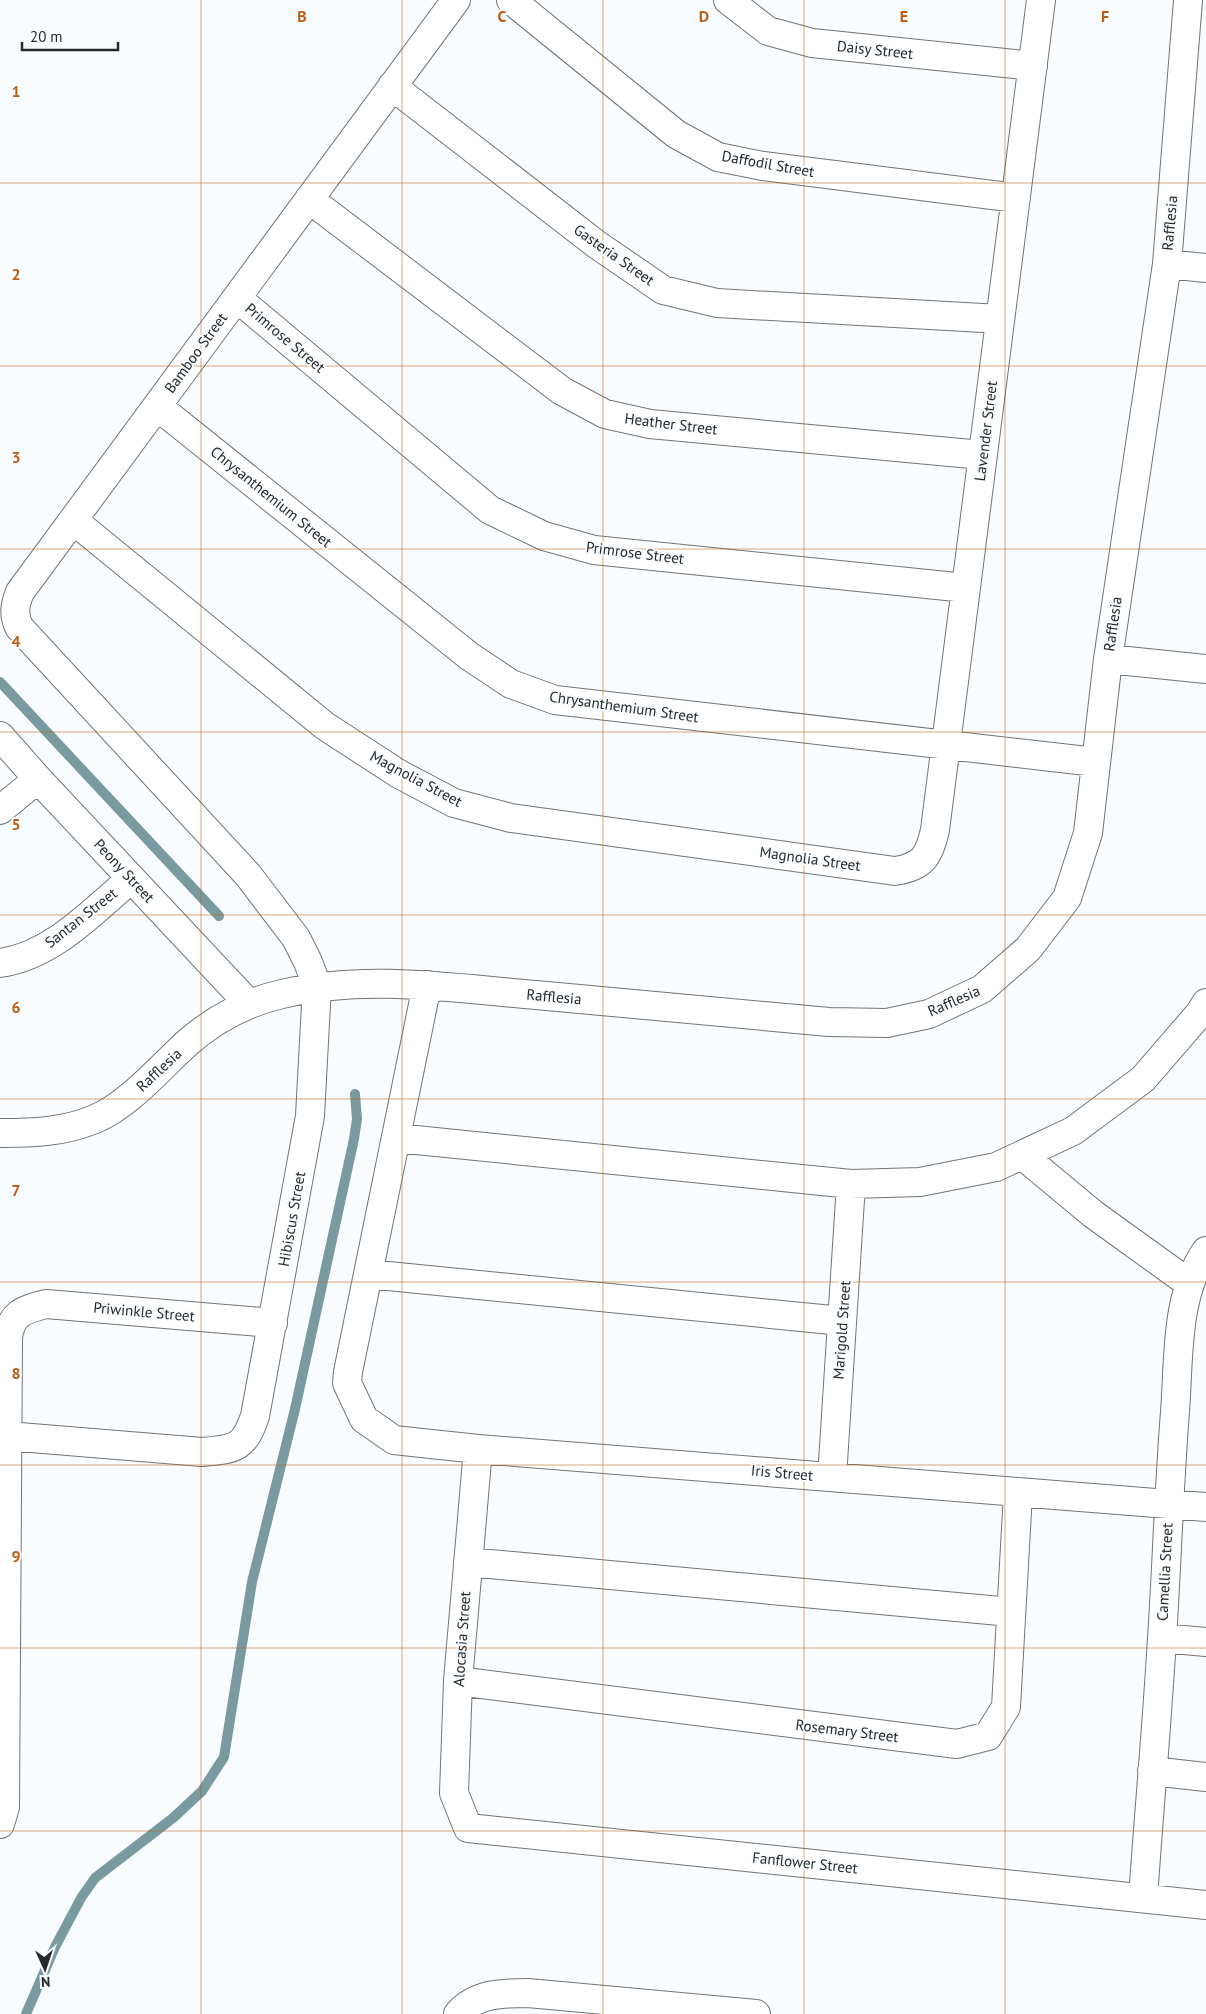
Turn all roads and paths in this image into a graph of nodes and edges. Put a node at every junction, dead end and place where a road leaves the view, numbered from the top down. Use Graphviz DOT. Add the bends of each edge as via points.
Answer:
graph roads {
  1 [pos="456,0"];
  2 [pos="512,0"];
  3 [pos="728,0"];
  4 [pos="1041,0"];
  5 [pos="1188,0"];
  6 [pos="1032,66"];
  7 [pos="392,86"];
  8 [pos="1016,198"];
  9 [pos="309,199"];
  10 [pos="1167,264"];
  11 [pos="1206,268"];
  12 [pos="237,298"];
  13 [pos="1000,319"];
  14 [pos="157,406"];
  15 [pos="982,455"];
  16 [pos="73,520"];
  17 [pos="966,588"];
  18 [pos="1108,660"];
  19 [pos="1206,669"];
  20 [pos="0,736"];
  21 [pos="946,745"];
  22 [pos="1096,762"];
  23 [pos="38,779"];
  24 [pos="0,810"];
  25 [pos="923,860"];
  26 [pos="131,879"];
  27 [pos="0,963"];
  28 [pos="427,985"];
  29 [pos="317,986"];
  30 [pos="1206,1003"];
  31 [pos="249,1004"];
  32 [pos="0,1133"];
  33 [pos="396,1138"];
  34 [pos="1022,1155"];
  35 [pos="851,1184"];
  36 [pos="1206,1251"];
  37 [pos="368,1274"];
  38 [pos="1190,1284"];
  39 [pos="842,1321"];
  40 [pos="273,1324"];
  41 [pos="7,1436"];
  42 [pos="478,1448"];
  43 [pos="832,1477"];
  44 [pos="1018,1493"];
  45 [pos="1168,1504"];
  46 [pos="1206,1507"];
  47 [pos="468,1562"];
  48 [pos="1011,1612"];
  49 [pos="1162,1638"];
  50 [pos="1206,1642"];
  51 [pos="458,1681"];
  52 [pos="1152,1771"];
  53 [pos="1206,1776"];
  54 [pos="0,1824"];
  55 [pos="468,1828"];
  56 [pos="1143,1898"];
  57 [pos="1206,1904"];
  58 [pos="458,2014"];
  59 [pos="756,2014"];
  1 -- 7 [label="street, Bamboo Street"];
  2 -- 8 [label="street, Daffodil Street" via="676,134 718,157 763,166"];
  3 -- 6 [label="street, Daisy Street" via="768,30 812,43"];
  4 -- 6 [label="street, Lavender Street"];
  5 -- 10 [label="street, Rafflesia"];
  6 -- 8 [label="street, Lavender Street"];
  7 -- 9 [label="street, Bamboo Street"];
  7 -- 13 [label="street, Gasteria Street" via="596,244 663,290 718,303"];
  8 -- 13 [label="street, Lavender Street"];
  9 -- 12 [label="street, Bamboo Street"];
  9 -- 15 [label="street, Heather Street" via="562,391 605,414 650,424"];
  10 -- 11 [label="street"];
  10 -- 18 [label="street, Rafflesia"];
  12 -- 14 [label="street, Bamboo Street"];
  12 -- 17 [label="street, Primrose Street" via="490,510 544,536 594,550"];
  13 -- 15 [label="street, Lavender Street"];
  14 -- 16 [label="street, Bamboo Street"];
  14 -- 21 [label="street, Chrysanthemium Street" via="469,656 511,684 555,700"];
  15 -- 17 [label="street, Lavender Street"];
  16 -- 25 [label="street, Magnolia Street" via="325,726 399,774 454,803 511,818 894,871 909,869"];
  16 -- 29 [label="street, Bamboo Street" via="20,592 15,604 19,627 254,882 296,938"];
  17 -- 21 [label="street, Lavender Street"];
  18 -- 19 [label="street"];
  18 -- 22 [label="street, Rafflesia"];
  20 -- 23 [label="street, Peony Street"];
  21 -- 22 [label="street, Chrysanthemium Street"];
  21 -- 25 [label="street, Lavender Street" via="933,839"];
  22 -- 28 [label="street, Rafflesia" via="1088,834 1067,898 1028,948 982,989 929,1014 887,1023 829,1022"];
  23 -- 24 [label="street"];
  23 -- 26 [label="street, Peony Street"];
  26 -- 27 [label="street, Santan Street" via="62,936 38,951"];
  26 -- 31 [label="street, Peony Street"];
  28 -- 29 [label="street, Rafflesia"];
  28 -- 33 [label="street"];
  29 -- 31 [label="street, Rafflesia"];
  29 -- 40 [label="street, Hibiscus Street" via="310,1116"];
  30 -- 34 [label="street" via="1143,1079 1074,1131"];
  31 -- 32 [label="street, Rafflesia" via="221,1018 188,1043 129,1098 97,1119 64,1130"];
  33 -- 35 [label="street"];
  33 -- 37 [label="street"];
  34 -- 35 [label="street" via="996,1167 920,1182"];
  34 -- 38 [label="street" via="1093,1214"];
  35 -- 39 [label="street, Marigold Street"];
  36 -- 38 [label="street, Camellia Street"];
  37 -- 39 [label="street"];
  37 -- 42 [label="street, Iris Street" via="348,1383 364,1420 394,1440"];
  38 -- 45 [label="street, Camellia Street" via="1182,1321"];
  39 -- 43 [label="street, Marigold Street"];
  40 -- 41 [label="street, Hibiscus Street" via="255,1416 240,1445 202,1452"];
  40 -- 41 [label="street, Priwinkle Street" via="46,1304 29,1308 17,1315 10,1325"];
  41 -- 54 [label="street" via="5,1807"];
  42 -- 43 [label="street, Iris Street"];
  42 -- 47 [label="street, Alocasia Street"];
  43 -- 44 [label="street, Iris Street"];
  44 -- 45 [label="street, Iris Street"];
  44 -- 48 [label="street, Rosemary Street"];
  45 -- 46 [label="street, Iris Street"];
  45 -- 49 [label="street, Camellia Street"];
  47 -- 48 [label="street"];
  47 -- 51 [label="street, Alocasia Street"];
  48 -- 51 [label="street, Rosemary Street" via="1006,1707 988,1736 957,1744"];
  49 -- 50 [label="street"];
  49 -- 52 [label="street, Camellia Street"];
  51 -- 55 [label="street, Alocasia Street" via="454,1793"];
  52 -- 53 [label="street"];
  52 -- 56 [label="street, Camellia Street"];
  55 -- 56 [label="street, Fanflower Street"];
  56 -- 57 [label="street, Fanflower Street"];
  58 -- 59 [label="street" via="481,1998 499,1993"];
}
